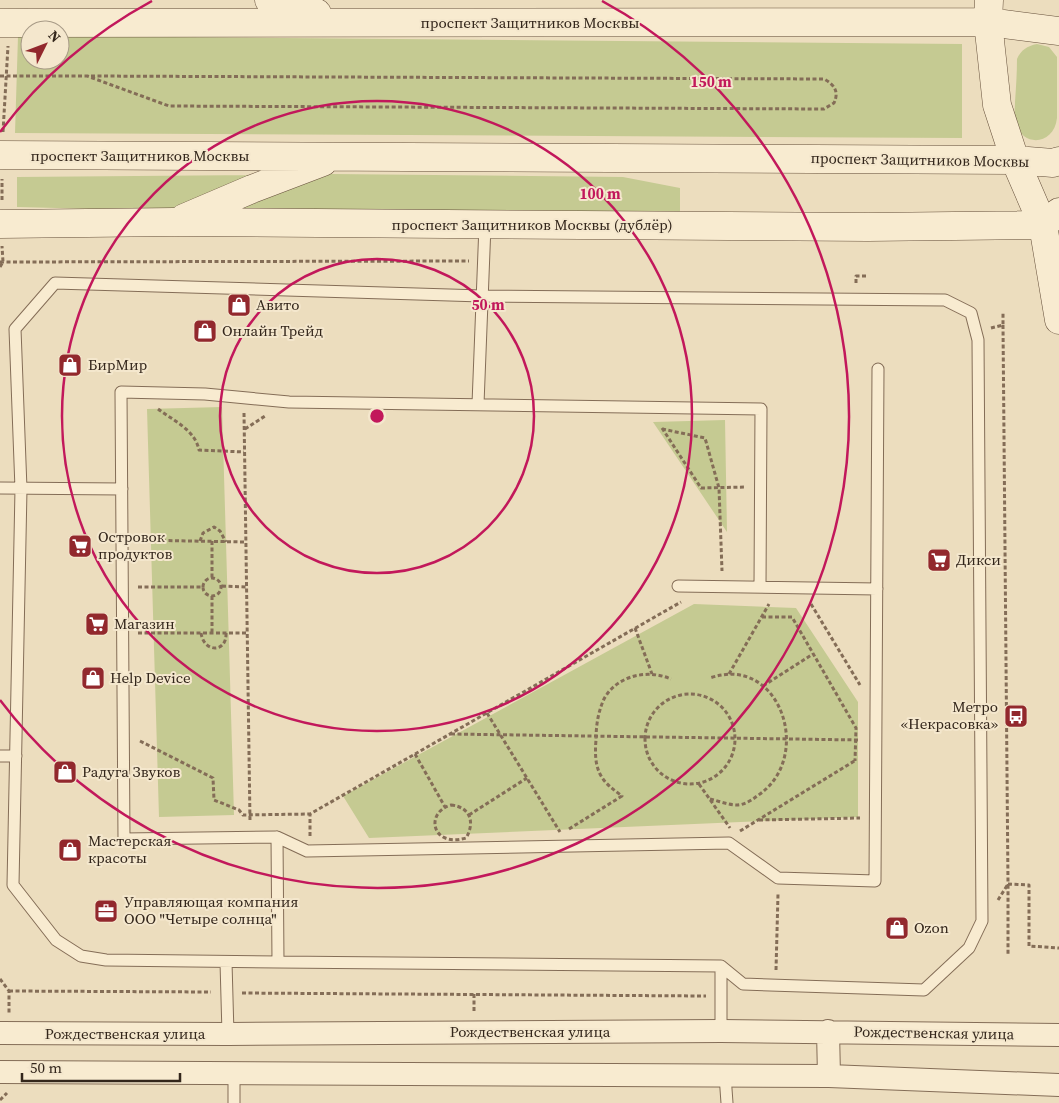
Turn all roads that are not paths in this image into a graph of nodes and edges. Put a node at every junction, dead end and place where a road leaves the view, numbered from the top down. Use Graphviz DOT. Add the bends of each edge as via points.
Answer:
graph roads {
  1 [pos="269,0"];
  2 [pos="988,11"];
  3 [pos="0,23"];
  4 [pos="360,23"];
  5 [pos="1059,31"];
  6 [pos="0,155"];
  7 [pos="340,156"];
  8 [pos="1015,160"];
  9 [pos="1059,161"];
  10 [pos="1051,218"];
  11 [pos="174,222"];
  12 [pos="0,224"];
  13 [pos="484,225"];
  14 [pos="482,296"];
  15 [pos="1059,320"];
  16 [pos="878,369"];
  17 [pos="478,404"];
  18 [pos="0,488"];
  19 [pos="21,489"];
  20 [pos="122,489"];
  21 [pos="678,586"];
  22 [pos="760,587"];
  23 [pos="877,589"];
  24 [pos="0,756"];
  25 [pos="16,756"];
  26 [pos="277,837"];
  27 [pos="226,962"];
  28 [pos="278,962"];
  29 [pos="721,966"];
  30 [pos="721,1030"];
  31 [pos="828,1031"];
  32 [pos="0,1033"];
  33 [pos="228,1034"];
  34 [pos="1059,1035"];
  35 [pos="0,1072"];
  36 [pos="234,1073"];
  37 [pos="725,1075"];
  38 [pos="829,1076"];
  39 [pos="1059,1085"];
  40 [pos="234,1103"];
  41 [pos="727,1103"];
  1 -- 4 [label="main road"];
  2 -- 4 [label="main road, проспект Защитников Москвы"];
  2 -- 5 [label="main road, проспект Защитников Москвы"];
  2 -- 8 [label="main road" via="997,106"];
  3 -- 4 [label="main road, проспект Защитников Москвы"];
  6 -- 7 [label="main road, проспект Защитников Москвы"];
  7 -- 8 [label="main road, проспект Защитников Москвы"];
  7 -- 11 [label="main road"];
  8 -- 9 [label="main road, проспект Защитников Москвы"];
  8 -- 10 [label="main road"];
  10 -- 13 [label="main road, проспект Защитников Москвы (дублёр)" via="868,227"];
  10 -- 15 [label="main road"];
  11 -- 12 [label="main road, проспект Защитников Москвы (дублёр)"];
  11 -- 13 [label="main road, проспект Защитников Москвы (дублёр)"];
  13 -- 14 [label="lane"];
  14 -- 17 [label="lane"];
  14 -- 19 [label="lane" via="55,283 15,329"];
  14 -- 29 [label="lane" via="946,300 971,313 978,350 982,920 969,948 924,990 743,984"];
  16 -- 23 [label="lane"];
  17 -- 20 [label="lane" via="289,402 204,394 121,392"];
  17 -- 22 [label="lane" via="760,409"];
  18 -- 19 [label="lane"];
  19 -- 20 [label="lane"];
  19 -- 25 [label="lane"];
  20 -- 26 [label="lane" via="124,839"];
  21 -- 22 [label="lane"];
  22 -- 23 [label="lane"];
  23 -- 26 [label="lane" via="875,881 778,878 729,844 306,851"];
  24 -- 25 [label="lane"];
  25 -- 27 [label="lane" via="13,885 56,940 82,956 106,960"];
  26 -- 28 [label="lane"];
  27 -- 28 [label="lane"];
  27 -- 33 [label="lane"];
  28 -- 29 [label="lane"];
  29 -- 30 [label="lane"];
  30 -- 31 [label="street, Рождественская улица"];
  30 -- 33 [label="street, Рождественская улица"];
  31 -- 34 [label="street, Рождественская улица"];
  31 -- 38 [label="street"];
  32 -- 33 [label="street, Рождественская улица"];
  35 -- 36 [label="street"];
  36 -- 37 [label="street"];
  36 -- 40 [label="lane"];
  37 -- 38 [label="street"];
  37 -- 41 [label="lane"];
  38 -- 39 [label="street"];
}
